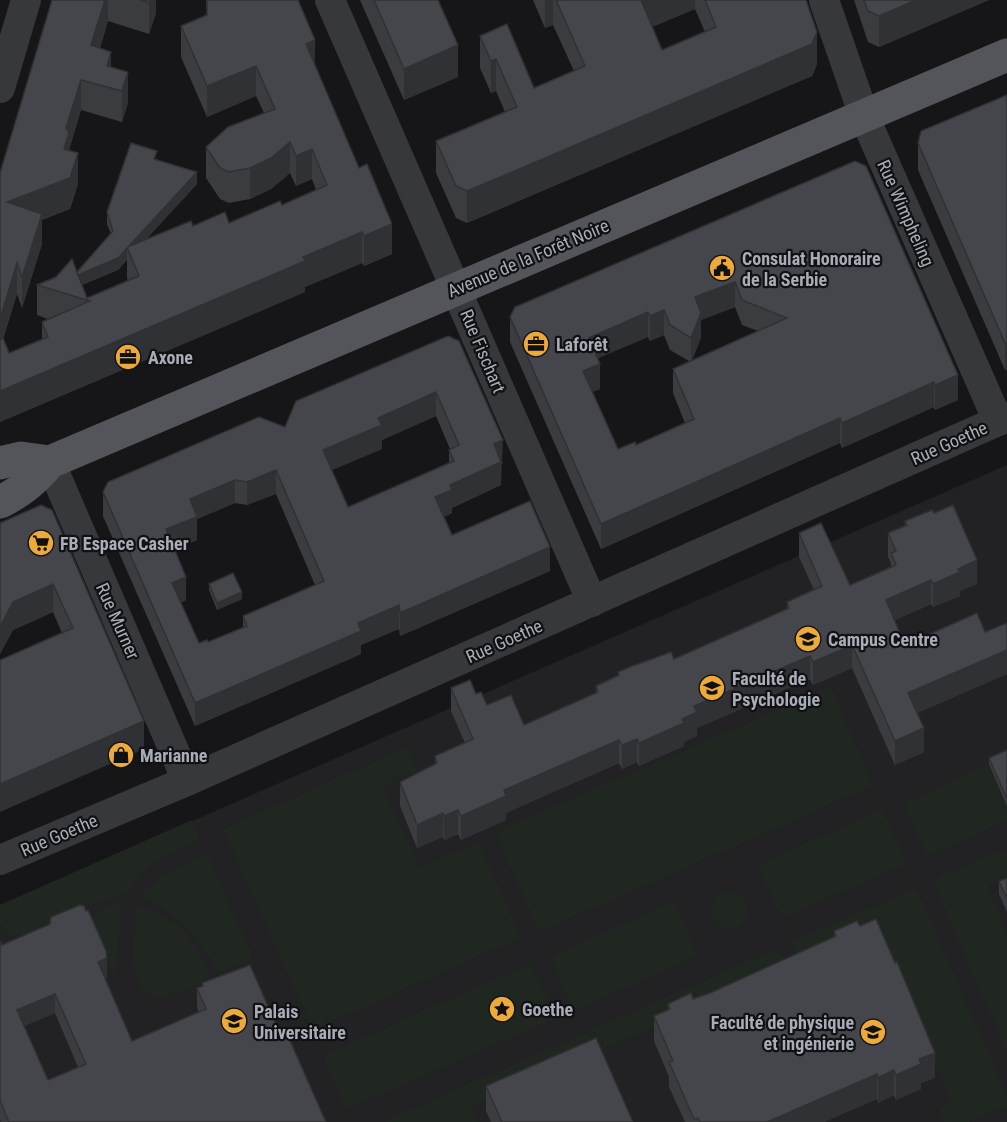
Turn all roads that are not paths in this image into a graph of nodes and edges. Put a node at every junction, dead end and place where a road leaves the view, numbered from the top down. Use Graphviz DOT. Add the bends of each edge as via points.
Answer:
graph roads {
  1 [pos="26,0"];
  2 [pos="330,0"];
  3 [pos="824,0"];
  4 [pos="1007,55"];
  5 [pos="0,88"];
  6 [pos="864,116"];
  7 [pos="456,289"];
  8 [pos="1003,419"];
  9 [pos="50,462"];
  10 [pos="0,463"];
  11 [pos="0,502"];
  12 [pos="592,602"];
  13 [pos="187,781"];
  14 [pos="0,860"];
  1 -- 5 [label="street"];
  2 -- 7 [label="street, Rue Fischart"];
  3 -- 6 [label="street, Rue Wimpheling"];
  4 -- 6 [label="main road, Avenue de la Forêt Noire"];
  6 -- 7 [label="main road, Avenue de la Forêt Noire"];
  6 -- 8 [label="street, Rue Wimpheling"];
  7 -- 9 [label="main road, Avenue de la Forêt Noire"];
  7 -- 12 [label="street, Rue Fischart"];
  8 -- 12 [label="street, Rue Goethe"];
  9 -- 10 [label="main road" via="21,458"];
  9 -- 11 [label="main road, Avenue de la Forêt Noire" via="18,494"];
  9 -- 13 [label="street, Rue Murner"];
  12 -- 13 [label="street, Rue Goethe"];
  13 -- 14 [label="street, Rue Goethe"];
}
